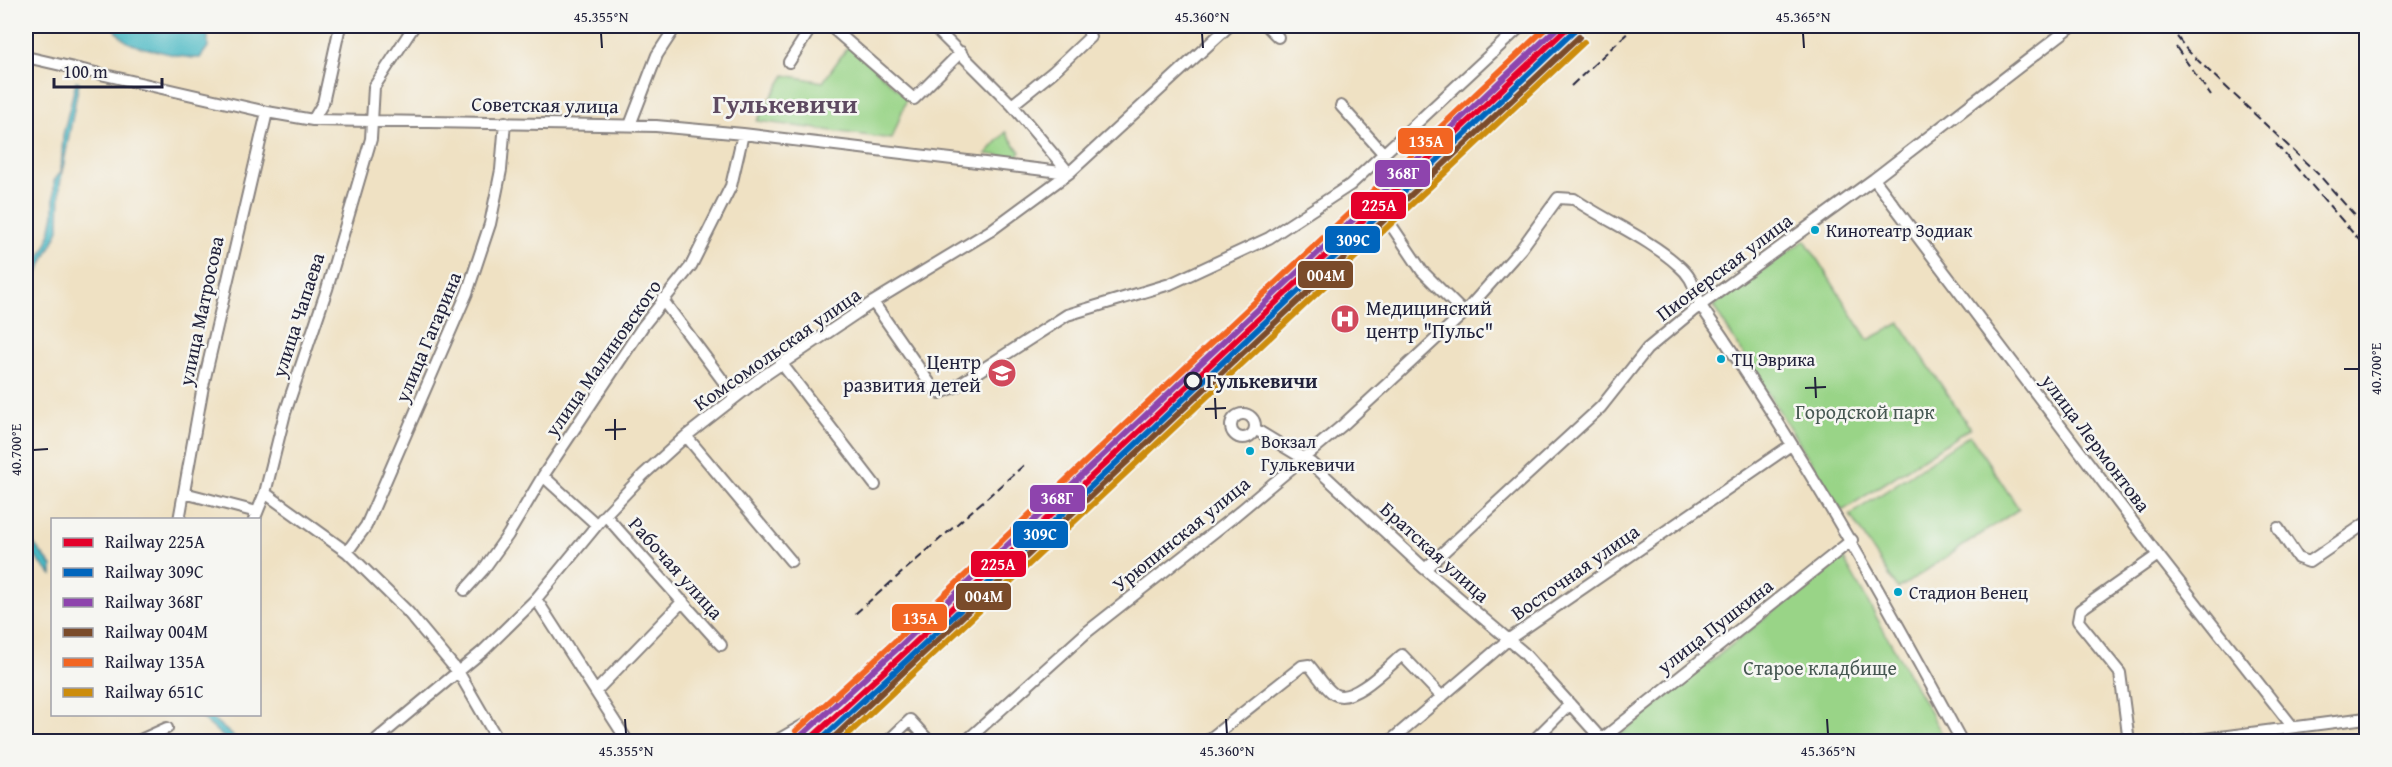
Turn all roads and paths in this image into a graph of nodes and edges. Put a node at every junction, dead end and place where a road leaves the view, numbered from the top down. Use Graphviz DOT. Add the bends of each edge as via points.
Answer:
graph roads {
  1 [pos="340,26"];
  2 [pos="414,26"];
  3 [pos="676,26"];
  4 [pos="812,26"];
  5 [pos="830,26"];
  6 [pos="933,26"];
  7 [pos="1087,26"];
  8 [pos="1229,26"];
  9 [pos="1267,26"];
  10 [pos="1521,26"];
  11 [pos="2072,26"];
  12 [pos="1278,37"];
  13 [pos="962,52"];
  14 [pos="26,57"];
  15 [pos="789,62"];
  16 [pos="1012,105"];
  17 [pos="1341,106"];
  18 [pos="267,112"];
  19 [pos="313,120"];
  20 [pos="372,120"];
  21 [pos="506,122"];
  22 [pos="630,125"];
  23 [pos="743,134"];
  24 [pos="1383,153"];
  25 [pos="1069,173"];
  26 [pos="1874,179"];
  27 [pos="1391,225"];
  28 [pos="663,299"];
  29 [pos="873,302"];
  30 [pos="1701,305"];
  31 [pos="1464,313"];
  32 [pos="782,364"];
  33 [pos="735,396"];
  34 [pos="1255,429"];
  35 [pos="686,436"];
  36 [pos="1791,445"];
  37 [pos="1303,458"];
  38 [pos="543,476"];
  39 [pos="875,485"];
  40 [pos="184,493"];
  41 [pos="265,493"];
  42 [pos="605,515"];
  43 [pos="255,516"];
  44 [pos="179,518"];
  45 [pos="2367,523"];
  46 [pos="597,525"];
  47 [pos="2278,528"];
  48 [pos="1852,540"];
  49 [pos="347,552"];
  50 [pos="2158,555"];
  51 [pos="791,561"];
  52 [pos="1425,569"];
  53 [pos="465,590"];
  54 [pos="536,599"];
  55 [pos="683,601"];
  56 [pos="1509,639"];
  57 [pos="721,645"];
  58 [pos="459,673"];
  59 [pos="596,691"];
  60 [pos="1442,697"];
  61 [pos="1570,704"];
  62 [pos="823,714"];
  63 [pos="2367,718"];
  64 [pos="2292,726"];
  65 [pos="167,728"];
  66 [pos="2230,738"];
  67 [pos="377,739"];
  68 [pos="1603,740"];
  69 [pos="136,741"];
  70 [pos="499,741"];
  71 [pos="628,741"];
  72 [pos="774,741"];
  73 [pos="887,741"];
  74 [pos="930,741"];
  75 [pos="965,741"];
  76 [pos="1206,741"];
  77 [pos="1389,741"];
  78 [pos="1532,741"];
  79 [pos="1962,741"];
  80 [pos="2128,741"];
  81 [pos="2181,741"];
  1 -- 19 [label="street" via="323,103"];
  2 -- 20 [label="street, улица Чапаева" via="374,87"];
  3 -- 22 [label="street" via="657,55"];
  4 -- 15 [label="street"];
  5 -- 13 [label="street" via="914,99"];
  6 -- 13 [label="street"];
  7 -- 16 [label="street" via="1090,37"];
  8 -- 25 [label="street, Комсомольская улица"];
  9 -- 12 [label="street"];
  10 -- 24 [label="street"];
  11 -- 26 [label="street, Пионерская улица"];
  13 -- 16 [label="street"];
  14 -- 18 [label="street, Советская улица"];
  16 -- 25 [label="street"];
  17 -- 24 [label="street"];
  18 -- 19 [label="street, Советская улица"];
  18 -- 40 [label="street, улица Матросова" via="220,306"];
  19 -- 20 [label="street, Советская улица"];
  20 -- 21 [label="street, Советская улица"];
  20 -- 41 [label="street, улица Чапаева" via="371,139 285,413"];
  21 -- 22 [label="street, Советская улица"];
  21 -- 49 [label="street, улица Гагарина" via="490,224 467,292 366,526"];
  22 -- 23 [label="street, Советская улица"];
  23 -- 25 [label="street, Советская улица"];
  23 -- 28 [label="street, улица Малиновского" via="731,186 691,266"];
  24 -- 29 [label="street" via="1350,185 1269,238 1170,284 1067,315 940,393"];
  25 -- 29 [label="street, Комсомольская улица" via="990,231"];
  26 -- 30 [label="street, Пионерская улица"];
  26 -- 50 [label="street, улица Лермонтова"];
  27 -- 31 [label="street" via="1422,271"];
  28 -- 33 [label="street"];
  28 -- 38 [label="street, улица Малиновского"];
  29 -- 32 [label="street, Комсомольская улица"];
  30 -- 31 [label="street, Урюпинская улица" via="1697,289 1679,265 1574,199 1563,197 1558,198 1507,267"];
  30 -- 36 [label="street"];
  30 -- 52 [label="street, Пионерская улица" via="1647,349 1601,407"];
  31 -- 37 [label="street, Урюпинская улица"];
  32 -- 33 [label="street, Комсомольская улица"];
  32 -- 39 [label="street"];
  33 -- 35 [label="street, Комсомольская улица"];
  34 -- 37 [label="street, Братская улица"];
  35 -- 42 [label="street, Комсомольская улица"];
  35 -- 51 [label="street"];
  36 -- 48 [label="street"];
  36 -- 56 [label="street, Восточная улица"];
  37 -- 52 [label="street, Братская улица"];
  37 -- 75 [label="street, Урюпинская улица" via="1087,632"];
  38 -- 46 [label="street, Рабочая улица"];
  38 -- 53 [label="street, улица Малиновского" via="483,570"];
  40 -- 43 [label="street"];
  40 -- 44 [label="street, улица Матросова"];
  41 -- 43 [label="street, улица Чапаева"];
  41 -- 49 [label="street"];
  42 -- 46 [label="street, Комсомольская улица"];
  42 -- 55 [label="street, Рабочая улица"];
  45 -- 47 [label="street" via="2309,562 2298,558"];
  46 -- 54 [label="street, Комсомольская улица"];
  48 -- 68 [label="street, улица Пушкина"];
  48 -- 79 [label="street"];
  49 -- 58 [label="street" via="408,612"];
  50 -- 64 [label="street, улица Лермонтова"];
  50 -- 80 [label="street" via="2080,610 2078,621 2120,673"];
  52 -- 56 [label="street, Братская улица"];
  54 -- 58 [label="street, Комсомольская улица"];
  54 -- 59 [label="street"];
  55 -- 57 [label="street, Рабочая улица"];
  55 -- 59 [label="street"];
  56 -- 60 [label="street, Восточная улица"];
  56 -- 61 [label="street, Братская улица"];
  58 -- 67 [label="street, Комсомольская улица"];
  58 -- 70 [label="street"];
  59 -- 71 [label="street"];
  60 -- 76 [label="street" via="1402,655 1344,697 1334,694 1309,665 1302,666"];
  60 -- 77 [label="street, Восточная улица"];
  61 -- 68 [label="street, Братская улица"];
  61 -- 78 [label="street"];
  62 -- 72 [label="street"];
  63 -- 64 [label="street"];
  64 -- 66 [label="street"];
  65 -- 69 [label="street"];
  66 -- 81 [label="street"];
  73 -- 74 [label="street" via="910,720"];
}
